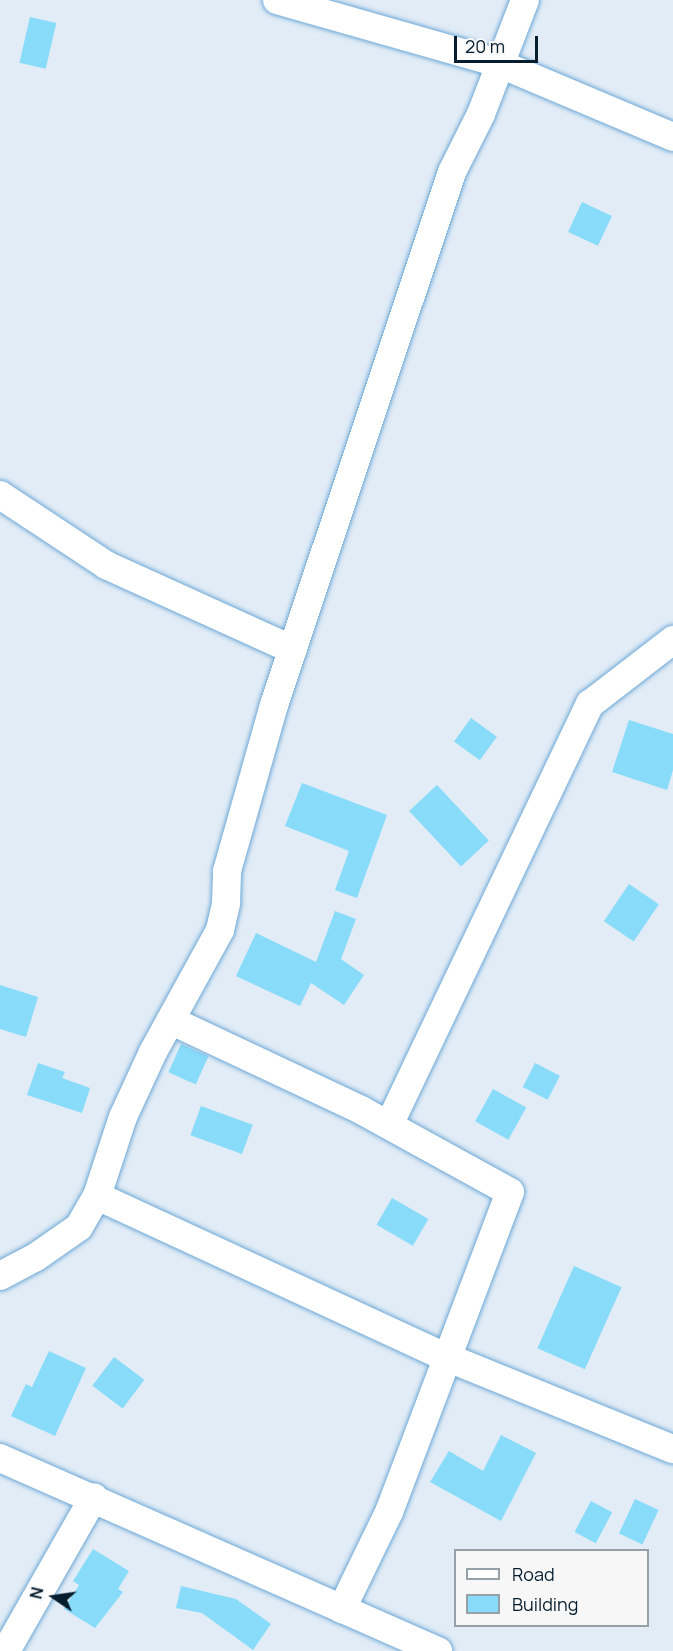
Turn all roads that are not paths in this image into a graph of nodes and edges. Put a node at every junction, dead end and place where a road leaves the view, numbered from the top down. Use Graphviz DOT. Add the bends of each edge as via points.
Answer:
graph roads {
  1 [pos="278,0"];
  2 [pos="525,0"];
  3 [pos="498,63"];
  4 [pos="673,137"];
  5 [pos="0,495"];
  6 [pos="673,640"];
  7 [pos="293,650"];
  8 [pos="172,1021"];
  9 [pos="388,1125"];
  10 [pos="97,1196"];
  11 [pos="0,1276"];
  12 [pos="446,1357"];
  13 [pos="673,1449"];
  14 [pos="0,1458"];
  15 [pos="94,1497"];
  16 [pos="342,1609"];
  17 [pos="6,1651"];
  18 [pos="438,1651"];
  1 -- 3 [label="street"];
  2 -- 3 [label="street"];
  3 -- 4 [label="street"];
  3 -- 7 [label="street" via="481,114 452,172"];
  5 -- 7 [label="street" via="106,565"];
  6 -- 9 [label="street" via="590,704"];
  7 -- 8 [label="street" via="227,871 220,930"];
  8 -- 9 [label="street"];
  8 -- 10 [label="street" via="123,1117"];
  9 -- 12 [label="street" via="510,1192"];
  10 -- 11 [label="street" via="79,1227"];
  10 -- 12 [label="street"];
  12 -- 13 [label="street"];
  12 -- 16 [label="street" via="389,1512"];
  14 -- 15 [label="street"];
  15 -- 16 [label="street"];
  15 -- 17 [label="street"];
  16 -- 18 [label="street"];
}
